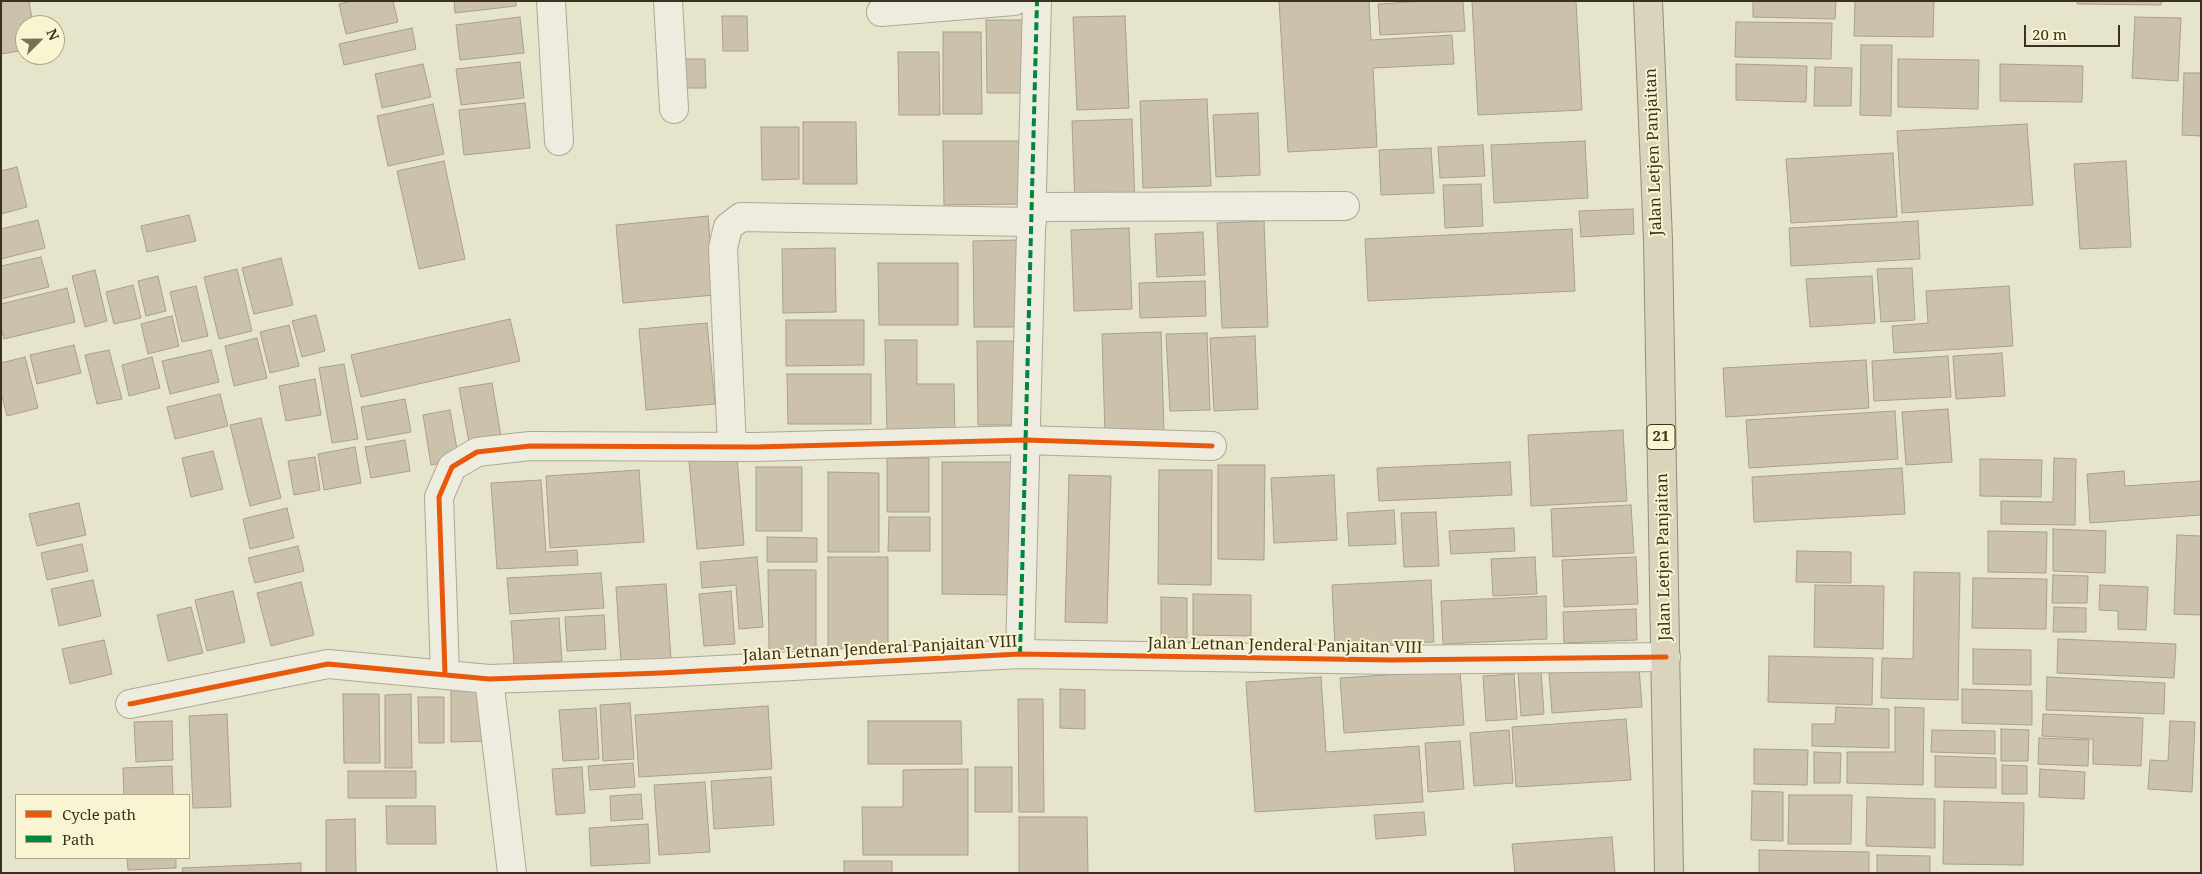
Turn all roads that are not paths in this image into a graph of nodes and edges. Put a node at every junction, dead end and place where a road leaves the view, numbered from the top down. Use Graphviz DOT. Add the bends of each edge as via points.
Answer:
graph roads {
  1 [pos="551,1"];
  2 [pos="668,1"];
  3 [pos="1014,1"];
  4 [pos="1037,1"];
  5 [pos="1648,1"];
  6 [pos="881,12"];
  7 [pos="674,109"];
  8 [pos="559,141"];
  9 [pos="1345,206"];
  10 [pos="1032,214"];
  11 [pos="1025,440"];
  12 [pos="1212,446"];
  13 [pos="732,447"];
  14 [pos="1020,654"];
  15 [pos="1666,657"];
  16 [pos="445,674"];
  17 [pos="489,679"];
  18 [pos="130,704"];
  19 [pos="512,873"];
  20 [pos="1669,873"];
  1 -- 8 [label="street"];
  2 -- 7 [label="street"];
  3 -- 6 [label="street"];
  4 -- 10 [label="street"];
  5 -- 15 [label="highway, Jalan Letjen Panjaitan / 21" via="1658,240"];
  9 -- 10 [label="street"];
  10 -- 11 [label="street"];
  10 -- 13 [label="street" via="741,217 728,227 723,248"];
  11 -- 12 [label="street"];
  11 -- 13 [label="street"];
  11 -- 14 [label="street"];
  13 -- 16 [label="street" via="530,446 477,452 452,467 439,497"];
  14 -- 15 [label="street, Jalan Letnan Jenderal Panjaitan VIII" via="1391,660"];
  14 -- 17 [label="street, Jalan Letnan Jenderal Panjaitan VIII"];
  15 -- 20 [label="highway, Jalan Letjen Panjaitan / 21"];
  16 -- 17 [label="street, Jalan Letnan Jenderal Panjaitan VIII"];
  16 -- 18 [label="street, Jalan Letnan Jenderal Panjaitan VIII" via="328,664"];
  17 -- 19 [label="street"];
}
